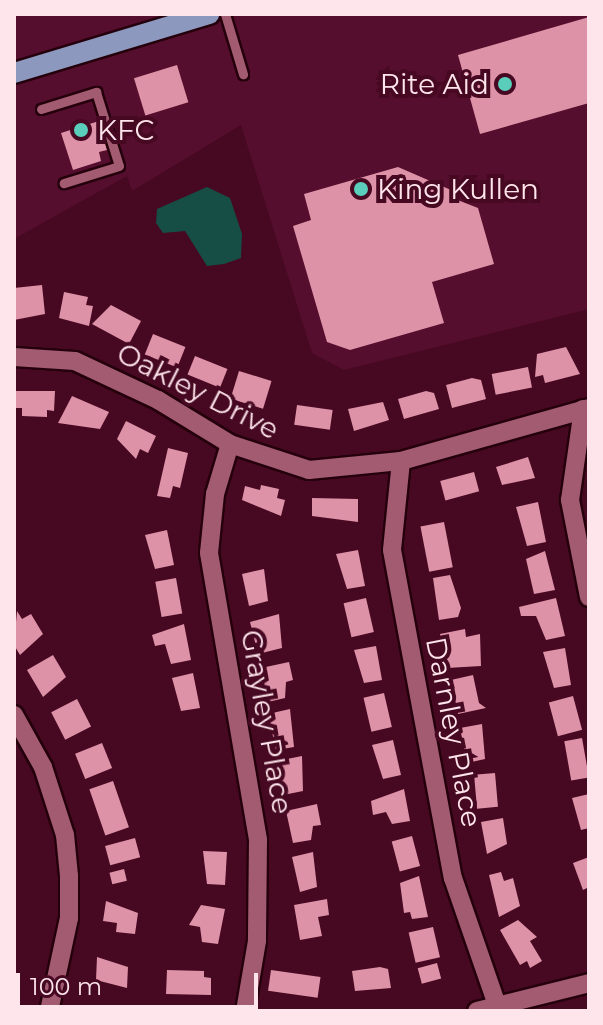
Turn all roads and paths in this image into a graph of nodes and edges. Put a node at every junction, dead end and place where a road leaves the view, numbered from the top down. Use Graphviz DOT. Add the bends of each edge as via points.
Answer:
graph roads {
  1 [pos="209,14"];
  2 [pos="225,14"];
  3 [pos="14,73"];
  4 [pos="243,74"];
  5 [pos="41,109"];
  6 [pos="64,183"];
  7 [pos="14,357"];
  8 [pos="586,408"];
  9 [pos="230,444"];
  10 [pos="401,461"];
  11 [pos="589,597"];
  12 [pos="14,715"];
  13 [pos="589,983"];
  14 [pos="498,1008"];
  15 [pos="49,1011"];
  16 [pos="245,1011"];
  17 [pos="477,1011"];
  1 -- 3 [label="main road"];
  2 -- 4 [label="lane"];
  5 -- 6 [label="lane" via="96,92 119,166"];
  7 -- 9 [label="street, Oakley Drive" via="75,361 158,400"];
  8 -- 10 [label="street, Oakley Drive"];
  8 -- 11 [label="street" via="570,500"];
  9 -- 10 [label="street, Oakley Drive" via="309,470"];
  9 -- 16 [label="street, Grayley Place" via="215,494 209,553 258,840 257,941"];
  10 -- 14 [label="street, Darnley Place" via="394,564 453,878"];
  12 -- 15 [label="street" via="43,767 65,835 69,918"];
  13 -- 14 [label="street"];
  14 -- 17 [label="street"];
}
